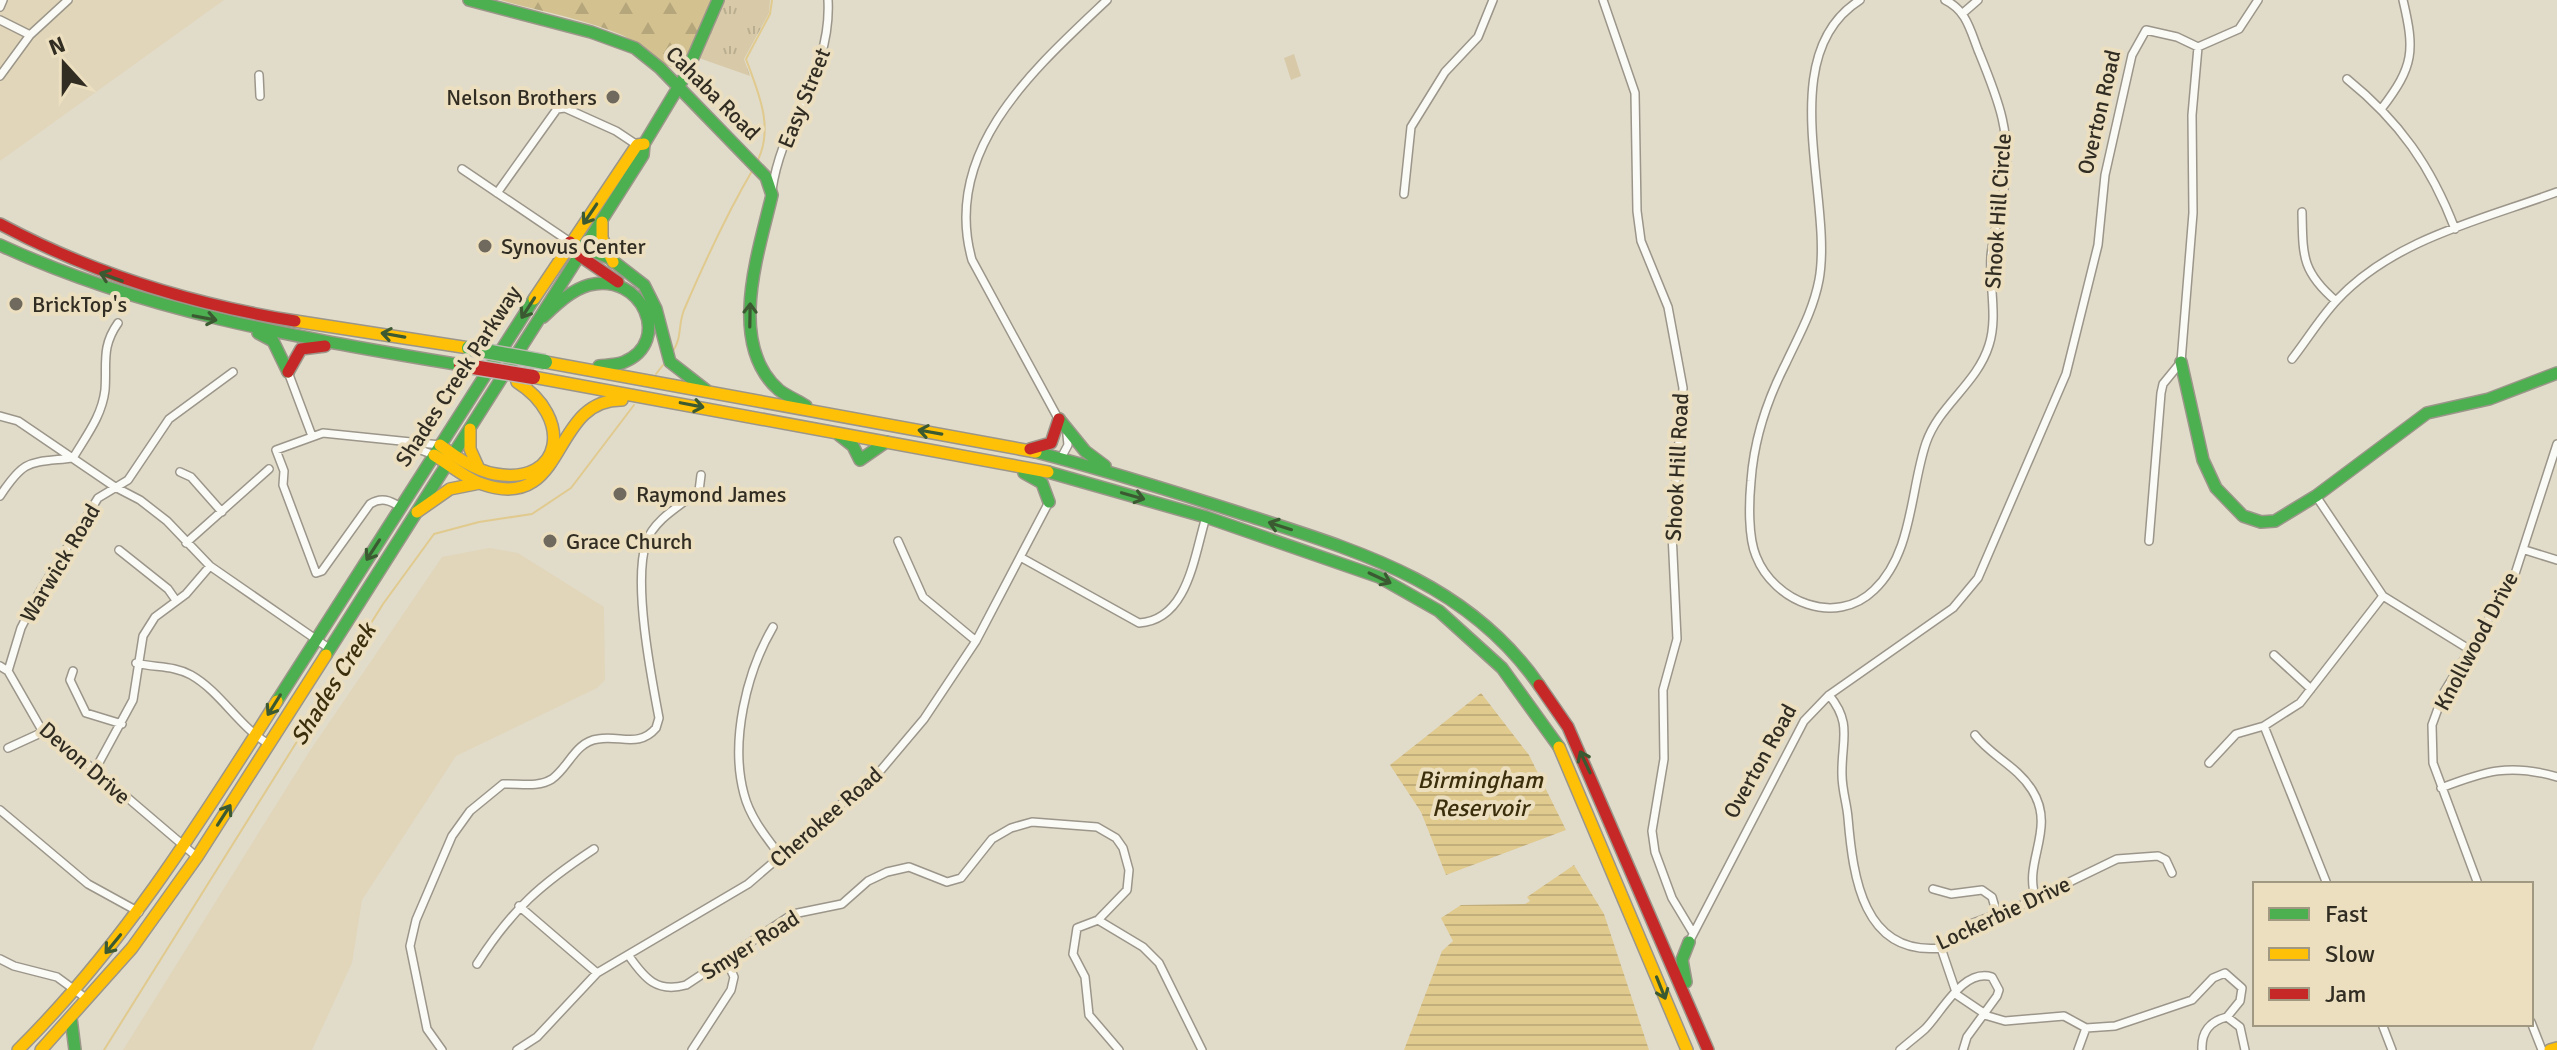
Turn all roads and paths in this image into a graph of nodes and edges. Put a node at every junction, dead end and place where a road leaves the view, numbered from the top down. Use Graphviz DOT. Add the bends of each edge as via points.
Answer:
graph roads {
  1 [pos="3,0"];
  2 [pos="68,0"];
  3 [pos="469,0"];
  4 [pos="718,0"];
  5 [pos="828,0"];
  6 [pos="1107,0"];
  7 [pos="1493,0"];
  8 [pos="1603,0"];
  9 [pos="1860,0"];
  10 [pos="1945,0"];
  11 [pos="1978,0"];
  12 [pos="2258,0"];
  13 [pos="2403,0"];
  14 [pos="1960,3"];
  15 [pos="0,7"];
  16 [pos="1963,13"];
  17 [pos="0,20"];
  18 [pos="30,35"];
  19 [pos="2198,47"];
  20 [pos="0,55"];
  21 [pos="10,61"];
  22 [pos="660,68"];
  23 [pos="259,75"];
  24 [pos="0,76"];
  25 [pos="2347,79"];
  26 [pos="678,87"];
  27 [pos="260,96"];
  28 [pos="2382,108"];
  29 [pos="665,109"];
  30 [pos="640,145"];
  31 [pos="462,169"];
  32 [pos="2557,192"];
  33 [pos="497,193"];
  34 [pos="1404,194"];
  35 [pos="772,195"];
  36 [pos="2302,212"];
  37 [pos="602,222"];
  38 [pos="0,224"];
  39 [pos="2455,229"];
  40 [pos="570,242"];
  41 [pos="0,245"];
  42 [pos="584,251"];
  43 [pos="613,262"];
  44 [pos="621,284"];
  45 [pos="2336,301"];
  46 [pos="543,317"];
  47 [pos="118,323"];
  48 [pos="244,325"];
  49 [pos="349,345"];
  50 [pos="2292,359"];
  51 [pos="2181,362"];
  52 [pos="570,367"];
  53 [pos="459,368"];
  54 [pos="233,372"];
  55 [pos="288,372"];
  56 [pos="2557,373"];
  57 [pos="710,393"];
  58 [pos="659,399"];
  59 [pos="825,414"];
  60 [pos="0,416"];
  61 [pos="1059,419"];
  62 [pos="470,429"];
  63 [pos="835,433"];
  64 [pos="312,436"];
  65 [pos="886,442"];
  66 [pos="2557,444"];
  67 [pos="914,447"];
  68 [pos="437,450"];
  69 [pos="1026,450"];
  70 [pos="553,456"];
  71 [pos="73,458"];
  72 [pos="1061,458"];
  73 [pos="450,459"];
  74 [pos="994,462"];
  75 [pos="269,469"];
  76 [pos="1111,471"];
  77 [pos="180,472"];
  78 [pos="701,475"];
  79 [pos="480,476"];
  80 [pos="1089,483"];
  81 [pos="115,487"];
  82 [pos="0,496"];
  83 [pos="2316,496"];
  84 [pos="1049,502"];
  85 [pos="400,507"];
  86 [pos="222,512"];
  87 [pos="417,512"];
  88 [pos="1206,517"];
  89 [pos="898,541"];
  90 [pos="2149,541"];
  91 [pos="186,543"];
  92 [pos="119,550"];
  93 [pos="2525,550"];
  94 [pos="1022,558"];
  95 [pos="2557,560"];
  96 [pos="210,566"];
  97 [pos="2383,596"];
  98 [pos="175,599"];
  99 [pos="773,627"];
  100 [pos="316,639"];
  101 [pos="976,641"];
  102 [pos="330,649"];
  103 [pos="2472,651"];
  104 [pos="2274,655"];
  105 [pos="136,663"];
  106 [pos="0,666"];
  107 [pos="8,671"];
  108 [pos="73,671"];
  109 [pos="2311,689"];
  110 [pos="1829,695"];
  111 [pos="122,724"];
  112 [pos="2264,726"];
  113 [pos="43,732"];
  114 [pos="1975,735"];
  115 [pos="255,736"];
  116 [pos="1557,743"];
  117 [pos="270,745"];
  118 [pos="8,748"];
  119 [pos="2209,763"];
  120 [pos="95,770"];
  121 [pos="2557,777"];
  122 [pos="2441,788"];
  123 [pos="0,810"];
  124 [pos="184,847"];
  125 [pos="594,849"];
  126 [pos="197,857"];
  127 [pos="782,858"];
  128 [pos="2172,873"];
  129 [pos="2326,882"];
  130 [pos="2477,882"];
  131 [pos="1933,889"];
  132 [pos="2036,898"];
  133 [pos="519,906"];
  134 [pos="139,912"];
  135 [pos="1997,914"];
  136 [pos="1098,920"];
  137 [pos="1653,934"];
  138 [pos="1691,938"];
  139 [pos="1941,948"];
  140 [pos="629,956"];
  141 [pos="0,959"];
  142 [pos="726,959"];
  143 [pos="1670,960"];
  144 [pos="477,964"];
  145 [pos="597,973"];
  146 [pos="82,995"];
  147 [pos="1957,995"];
  148 [pos="1984,1012"];
  149 [pos="2227,1017"];
  150 [pos="71,1018"];
  151 [pos="2383,1026"];
  152 [pos="2533,1026"];
  153 [pos="2086,1028"];
  154 [pos="1685,1048"];
  155 [pos="2557,1048"];
  156 [pos="18,1050"];
  157 [pos="41,1050"];
  158 [pos="75,1050"];
  159 [pos="442,1050"];
  160 [pos="517,1050"];
  161 [pos="692,1050"];
  162 [pos="1119,1050"];
  163 [pos="1202,1050"];
  164 [pos="1709,1050"];
  165 [pos="1900,1050"];
  166 [pos="1963,1050"];
  167 [pos="2078,1050"];
  168 [pos="2202,1050"];
  169 [pos="2245,1050"];
  170 [pos="2392,1050"];
  171 [pos="2542,1050"];
  172 [pos="2550,1050"];
  1 -- 15 [label="street"];
  2 -- 18 [label="street"];
  3 -- 22 [label="main road, Cahaba Road" via="591,32 635,48"];
  4 -- 26 [label="main road, Shades Creek Parkway"];
  5 -- 35 [label="street, Easy Street" via="830,28 818,75 800,102"];
  6 -- 61 [label="street" via="1006,103 968,184 965,234 972,260"];
  7 -- 34 [label="street" via="1478,37 1445,72 1411,127"];
  8 -- 138 [label="street, Shook Hill Road" via="1635,93 1641,241 1668,307 1683,388 1672,522 1677,639 1663,690 1664,759 1652,831 1655,852"];
  9 -- 16 [label="street, Shook Hill Circle" via="1837,21 1821,54 1810,127 1821,265 1806,324 1767,404 1750,484 1756,555 1774,584 1815,608 1839,608 1876,589 1908,528 1930,432 1972,381 1990,344 1992,246 2007,147 2004,114"];
  10 -- 14 [label="street, Shook Hill Circle"];
  11 -- 16 [label="street"];
  12 -- 19 [label="street" via="2239,29"];
  13 -- 28 [label="street" via="2412,56 2403,80"];
  14 -- 16 [label="street, Shook Hill Circle"];
  17 -- 18 [label="street"];
  18 -- 21 [label="street"];
  19 -- 51 [label="street"];
  19 -- 110 [label="street, Overton Road" via="2146,30 2132,55 2105,175 2098,245 2080,328 2066,374 1978,578 1953,608"];
  20 -- 21 [label="street"];
  21 -- 24 [label="street"];
  22 -- 26 [label="main road, Cahaba Road"];
  22 -- 29 [label="main road" via="668,93"];
  23 -- 27 [label="street"];
  25 -- 28 [label="street"];
  26 -- 29 [label="main road, Shades Creek Parkway"];
  26 -- 35 [label="main road, Cahaba Road" via="766,177"];
  28 -- 39 [label="street" via="2423,160"];
  29 -- 30 [label="main road, Shades Creek Parkway"];
  30 -- 33 [label="street" via="565,108 557,109"];
  30 -- 37 [label="main road, Shades Creek Parkway" via="643,155"];
  30 -- 40 [label="main road, Shades Creek Parkway, one-way"];
  31 -- 33 [label="street"];
  32 -- 39 [label="street"];
  33 -- 40 [label="street"];
  59 -- 35 [label="main road, one-way" via="778,390 753,346 751,290"];
  36 -- 45 [label="street" via="2303,259 2319,287"];
  37 -- 42 [label="main road, Shades Creek Parkway"];
  37 -- 43 [label="main road" via="602,238"];
  52 -- 38 [label="main road, one-way, bridge" via="145,288 80,265"];
  39 -- 45 [label="street" via="2378,265"];
  40 -- 42 [label="main road"];
  40 -- 68 [label="main road, Shades Creek Parkway, one-way"];
  41 -- 48 [label="main road, one-way" via="125,298"];
  42 -- 43 [label="main road"];
  42 -- 44 [label="main road"];
  42 -- 46 [label="main road, Shades Creek Parkway"];
  43 -- 57 [label="main road" via="651,293 665,353 675,369"];
  44 -- 46 [label="main road" via="588,285"];
  44 -- 52 [label="main road" via="637,295 647,313 644,346 619,365"];
  45 -- 50 [label="street"];
  46 -- 62 [label="main road, Shades Creek Parkway"];
  47 -- 71 [label="street" via="104,349 105,390 97,419"];
  48 -- 49 [label="main road"];
  48 -- 55 [label="main road" via="273,341"];
  49 -- 53 [label="main road" via="392,360"];
  49 -- 55 [label="main road" via="301,349"];
  51 -- 83 [label="main road" via="2203,460 2226,501 2243,516 2261,522 2275,521"];
  51 -- 90 [label="street" via="2163,384"];
  52 -- 57 [label="main road"];
  53 -- 58 [label="main road, bridge"];
  53 -- 70 [label="main road" via="517,382 543,399 554,421"];
  54 -- 81 [label="street, Warwick Road" via="169,419 128,480"];
  55 -- 64 [label="street"];
  56 -- 83 [label="main road" via="2489,399 2427,413"];
  57 -- 59 [label="main road"];
  58 -- 63 [label="main road, one-way"];
  58 -- 70 [label="main road" via="604,400 588,408"];
  69 -- 59 [label="main road, one-way"];
  60 -- 71 [label="street" via="18,421"];
  61 -- 69 [label="main road" via="1051,443"];
  61 -- 72 [label="street" via="1068,437"];
  61 -- 76 [label="main road" via="1085,451"];
  62 -- 73 [label="main road, Shades Creek Parkway"];
  62 -- 79 [label="main road" via="470,449"];
  63 -- 65 [label="main road"];
  63 -- 65 [label="main road" via="850,442 860,460"];
  64 -- 68 [label="street" via="392,440"];
  64 -- 85 [label="street" via="276,450 283,485 316,573 370,504 377,499"];
  65 -- 67 [label="main road"];
  66 -- 93 [label="street, Knollwood Drive"];
  67 -- 72 [label="main road" via="1045,465"];
  67 -- 74 [label="main road"];
  68 -- 73 [label="main road"];
  68 -- 85 [label="main road, Shades Creek Parkway"];
  69 -- 72 [label="main road"];
  70 -- 79 [label="main road" via="543,477 528,485 512,489"];
  71 -- 81 [label="street"];
  71 -- 82 [label="street" via="19,468"];
  72 -- 76 [label="main road"];
  73 -- 79 [label="main road"];
  73 -- 87 [label="main road, Shades Creek Parkway"];
  74 -- 80 [label="main road"];
  74 -- 84 [label="main road" via="1042,481"];
  75 -- 86 [label="street"];
  137 -- 76 [label="main road, one-way" via="1568,727 1530,672 1484,625 1400,568"];
  77 -- 86 [label="street"];
  78 -- 159 [label="street" via="699,491 668,515 646,542 646,649 659,718 656,728 640,740 598,739 583,745 553,778 538,784 503,784 480,801 452,836 410,946 427,1029"];
  79 -- 87 [label="main road"];
  80 -- 84 [label="main road" via="1064,486"];
  80 -- 88 [label="main road, one-way"];
  81 -- 91 [label="street" via="140,500"];
  81 -- 107 [label="street, Warwick Road" via="98,498 39,593"];
  83 -- 97 [label="street"];
  84 -- 94 [label="street, Cherokee Road"];
  85 -- 100 [label="main road, Shades Creek Parkway, one-way"];
  86 -- 91 [label="street"];
  87 -- 102 [label="main road, Shades Creek Parkway"];
  88 -- 94 [label="street" via="1181,600 1155,622 1139,623"];
  88 -- 116 [label="main road, one-way" via="1379,577 1439,611 1501,667"];
  89 -- 101 [label="street" via="923,597"];
  91 -- 96 [label="street"];
  92 -- 98 [label="street"];
  93 -- 95 [label="street"];
  93 -- 103 [label="street, Knollwood Drive" via="2506,595"];
  94 -- 101 [label="street, Cherokee Road"];
  96 -- 98 [label="street"];
  96 -- 100 [label="street"];
  97 -- 103 [label="street"];
  97 -- 109 [label="street"];
  98 -- 105 [label="street" via="143,636"];
  99 -- 127 [label="street" via="750,680 740,731 740,775 750,810"];
  100 -- 102 [label="street"];
  100 -- 115 [label="main road, Shades Creek Parkway, one-way"];
  101 -- 127 [label="street, Cherokee Road" via="924,719 881,770"];
  102 -- 117 [label="main road, Shades Creek Parkway"];
  103 -- 122 [label="street, Knollwood Drive" via="2444,692 2432,725 2432,754"];
  104 -- 109 [label="street"];
  105 -- 111 [label="street" via="133,700"];
  105 -- 115 [label="street" via="192,675"];
  106 -- 107 [label="street, Devon Drive"];
  107 -- 113 [label="street, Devon Drive"];
  108 -- 111 [label="street" via="70,680 86,713"];
  109 -- 112 [label="street" via="2300,703"];
  110 -- 138 [label="street, Overton Road" via="1797,733"];
  110 -- 139 [label="street, Lockerbie Drive" via="1842,709 1845,722 1842,776 1853,870 1863,901 1890,938 1909,946"];
  111 -- 120 [label="street"];
  112 -- 119 [label="street" via="2236,734"];
  112 -- 129 [label="street"];
  113 -- 118 [label="street"];
  113 -- 120 [label="street, Devon Drive"];
  114 -- 132 [label="street" via="2015,769 2040,807 2042,839 2030,882"];
  115 -- 117 [label="street"];
  115 -- 124 [label="main road, Shades Creek Parkway"];
  116 -- 137 [label="main road"];
  116 -- 154 [label="main road, one-way"];
  126 -- 117 [label="main road, Shades Creek Parkway, one-way"];
  120 -- 124 [label="street, Devon Drive"];
  121 -- 122 [label="street" via="2506,768"];
  122 -- 130 [label="street, Knollwood Drive"];
  123 -- 134 [label="street" via="88,884"];
  124 -- 126 [label="street"];
  124 -- 134 [label="main road, Shades Creek Parkway"];
  125 -- 133 [label="street" via="543,882"];
  126 -- 146 [label="main road, Shades Creek Parkway" via="154,920"];
  127 -- 140 [label="street, Cherokee Road" via="718,904"];
  128 -- 132 [label="street, Lockerbie Drive" via="2158,856 2117,859"];
  131 -- 135 [label="street" via="1951,894 1982,890 1992,897"];
  132 -- 135 [label="street, Lockerbie Drive"];
  133 -- 144 [label="street"];
  133 -- 145 [label="street"];
  134 -- 146 [label="main road, Shades Creek Parkway, one-way"];
  135 -- 139 [label="street, Lockerbie Drive" via="1968,925"];
  136 -- 142 [label="street, Smyer Road" via="1127,890 1129,870 1116,838 1097,827 1032,822 992,839 961,878 947,882 909,867 887,872 842,904 793,914"];
  136 -- 162 [label="street, Smyer Road" via="1077,928 1073,954 1085,977 1089,1015"];
  136 -- 163 [label="street" via="1159,963"];
  137 -- 138 [label="main road" via="1680,943"];
  137 -- 143 [label="main road" via="1656,958"];
  138 -- 143 [label="street, Overton Road"];
  138 -- 164 [label="main road" via="1682,960 1683,974"];
  139 -- 147 [label="street"];
  140 -- 142 [label="street, Smyer Road" via="642,976 658,988 672,989"];
  140 -- 145 [label="street, Cherokee Road"];
  141 -- 146 [label="street" via="57,977"];
  142 -- 161 [label="street" via="734,977 731,990"];
  143 -- 164 [label="main road"];
  145 -- 160 [label="street, Cherokee Road" via="537,1037"];
  146 -- 150 [label="main road, Shades Creek Parkway"];
  146 -- 156 [label="main road, Shades Creek Parkway"];
  147 -- 148 [label="street"];
  147 -- 148 [label="street" via="1978,976 1992,977 1999,990"];
  147 -- 165 [label="street"];
  148 -- 153 [label="street" via="2005,1021 2064,1016"];
  148 -- 166 [label="street"];
  149 -- 153 [label="street" via="2240,1001 2242,988 2225,973 2192,1000 2145,1019"];
  149 -- 168 [label="street" via="2211,1023"];
  149 -- 169 [label="street" via="2243,1033"];
  150 -- 157 [label="main road, Shades Creek Parkway"];
  150 -- 158 [label="main road"];
  151 -- 170 [label="street"];
  152 -- 171 [label="street"];
  153 -- 167 [label="street"];
  155 -- 172 [label="main road"];
}
